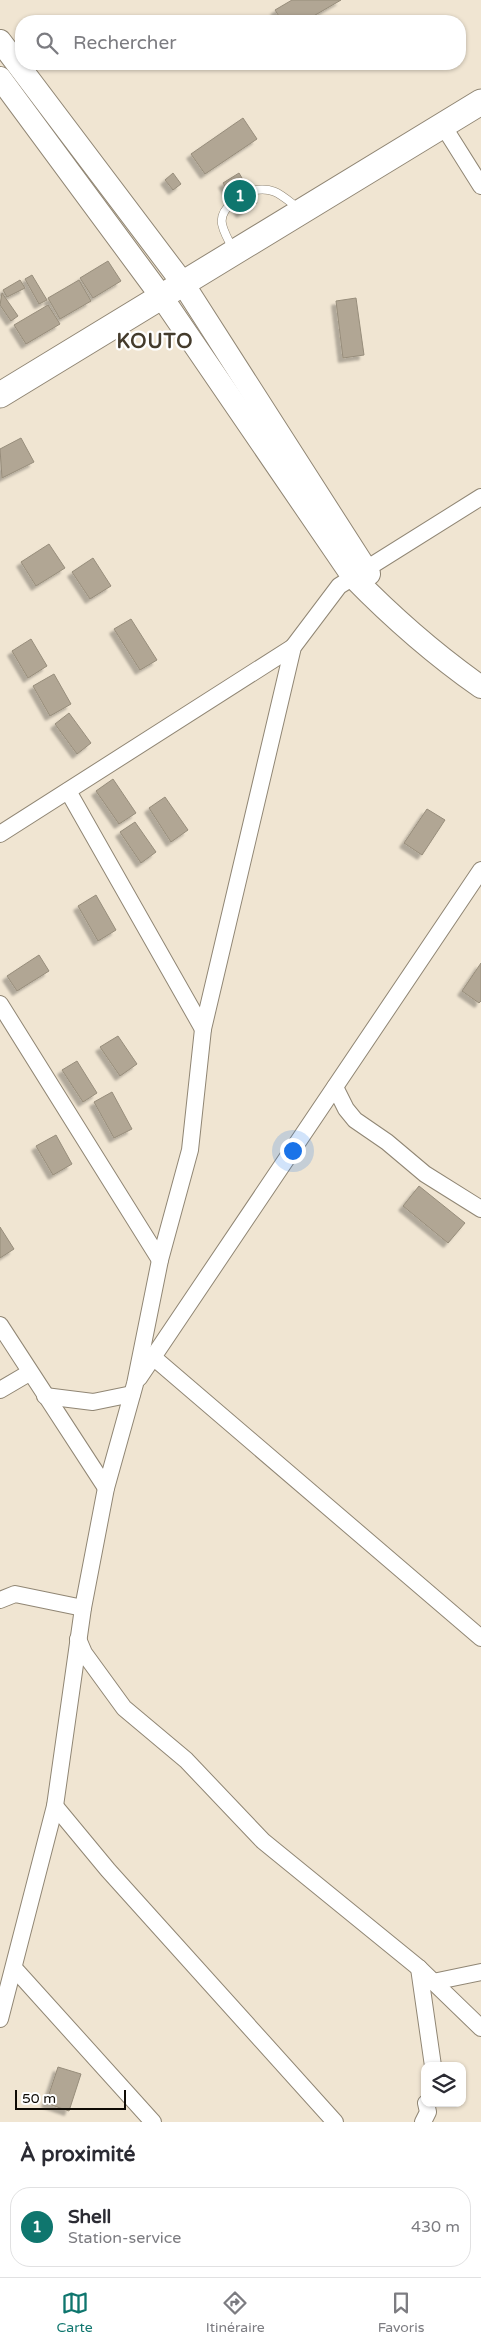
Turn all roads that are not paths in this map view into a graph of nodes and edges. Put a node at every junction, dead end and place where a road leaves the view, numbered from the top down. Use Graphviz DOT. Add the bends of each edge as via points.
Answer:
graph roads {
  1 [pos="0,41"];
  2 [pos="15,61"];
  3 [pos="22,70"];
  4 [pos="0,78"];
  5 [pos="481,102"];
  6 [pos="442,124"];
  7 [pos="481,186"];
  8 [pos="250,191"];
  9 [pos="234,201"];
  10 [pos="300,210"];
  11 [pos="234,251"];
  12 [pos="182,282"];
  13 [pos="161,296"];
  14 [pos="0,395"];
  15 [pos="481,497"];
  16 [pos="359,573"];
  17 [pos="293,647"];
  18 [pos="481,687"];
  19 [pos="68,791"];
  20 [pos="0,834"];
  21 [pos="481,870"];
  22 [pos="0,1004"];
  23 [pos="204,1029"];
  24 [pos="335,1087"];
  25 [pos="481,1209"];
  26 [pos="160,1260"];
  27 [pos="0,1325"];
  28 [pos="153,1357"];
  29 [pos="29,1373"];
  30 [pos="133,1389"];
  31 [pos="0,1390"];
  32 [pos="45,1396"];
  33 [pos="106,1488"];
  34 [pos="0,1586"];
  35 [pos="16,1594"];
  36 [pos="0,1600"];
  37 [pos="82,1608"];
  38 [pos="481,1638"];
  39 [pos="78,1639"];
  40 [pos="55,1806"];
  41 [pos="14,1968"];
  42 [pos="419,1968"];
  43 [pos="481,1972"];
  44 [pos="433,1982"];
  45 [pos="0,2019"];
  46 [pos="481,2028"];
  47 [pos="432,2062"];
  48 [pos="427,2107"];
  49 [pos="153,2122"];
  50 [pos="335,2122"];
  51 [pos="423,2122"];
  1 -- 2 [label="main road"];
  3 -- 12 [label="main road"];
  4 -- 13 [label="main road"];
  5 -- 6 [label="main road"];
  6 -- 7 [label="street"];
  6 -- 10 [label="main road"];
  8 -- 10 [label="lane" via="266,188 278,192"];
  9 -- 11 [label="lane" via="221,216 222,228"];
  10 -- 11 [label="main road"];
  11 -- 12 [label="main road"];
  12 -- 13 [label="main road"];
  12 -- 16 [label="main road"];
  13 -- 14 [label="main road"];
  13 -- 16 [label="main road"];
  15 -- 16 [label="street"];
  16 -- 17 [label="street" via="339,586"];
  16 -- 18 [label="main road" via="390,615 433,653"];
  17 -- 19 [label="street"];
  17 -- 23 [label="street"];
  19 -- 20 [label="street"];
  19 -- 23 [label="street"];
  21 -- 24 [label="street"];
  22 -- 26 [label="street"];
  23 -- 26 [label="street" via="190,1150"];
  24 -- 25 [label="street" via="346,1110 355,1120 425,1174"];
  24 -- 28 [label="street"];
  26 -- 30 [label="street"];
  27 -- 29 [label="street"];
  28 -- 30 [label="street"];
  28 -- 38 [label="street"];
  29 -- 31 [label="street"];
  29 -- 32 [label="street"];
  30 -- 32 [label="street" via="93,1402"];
  30 -- 33 [label="street"];
  32 -- 33 [label="street"];
  33 -- 37 [label="street"];
  34 -- 35 [label="street"];
  35 -- 36 [label="street"];
  35 -- 37 [label="street"];
  37 -- 39 [label="street"];
  39 -- 40 [label="street"];
  39 -- 42 [label="street" via="84,1653 124,1708 186,1760 263,1841"];
  40 -- 41 [label="street"];
  40 -- 50 [label="street" via="114,1877"];
  41 -- 45 [label="street"];
  41 -- 49 [label="street"];
  42 -- 44 [label="street"];
  42 -- 47 [label="street"];
  43 -- 44 [label="street"];
  44 -- 46 [label="street"];
  48 -- 51 [label="street"];
}
